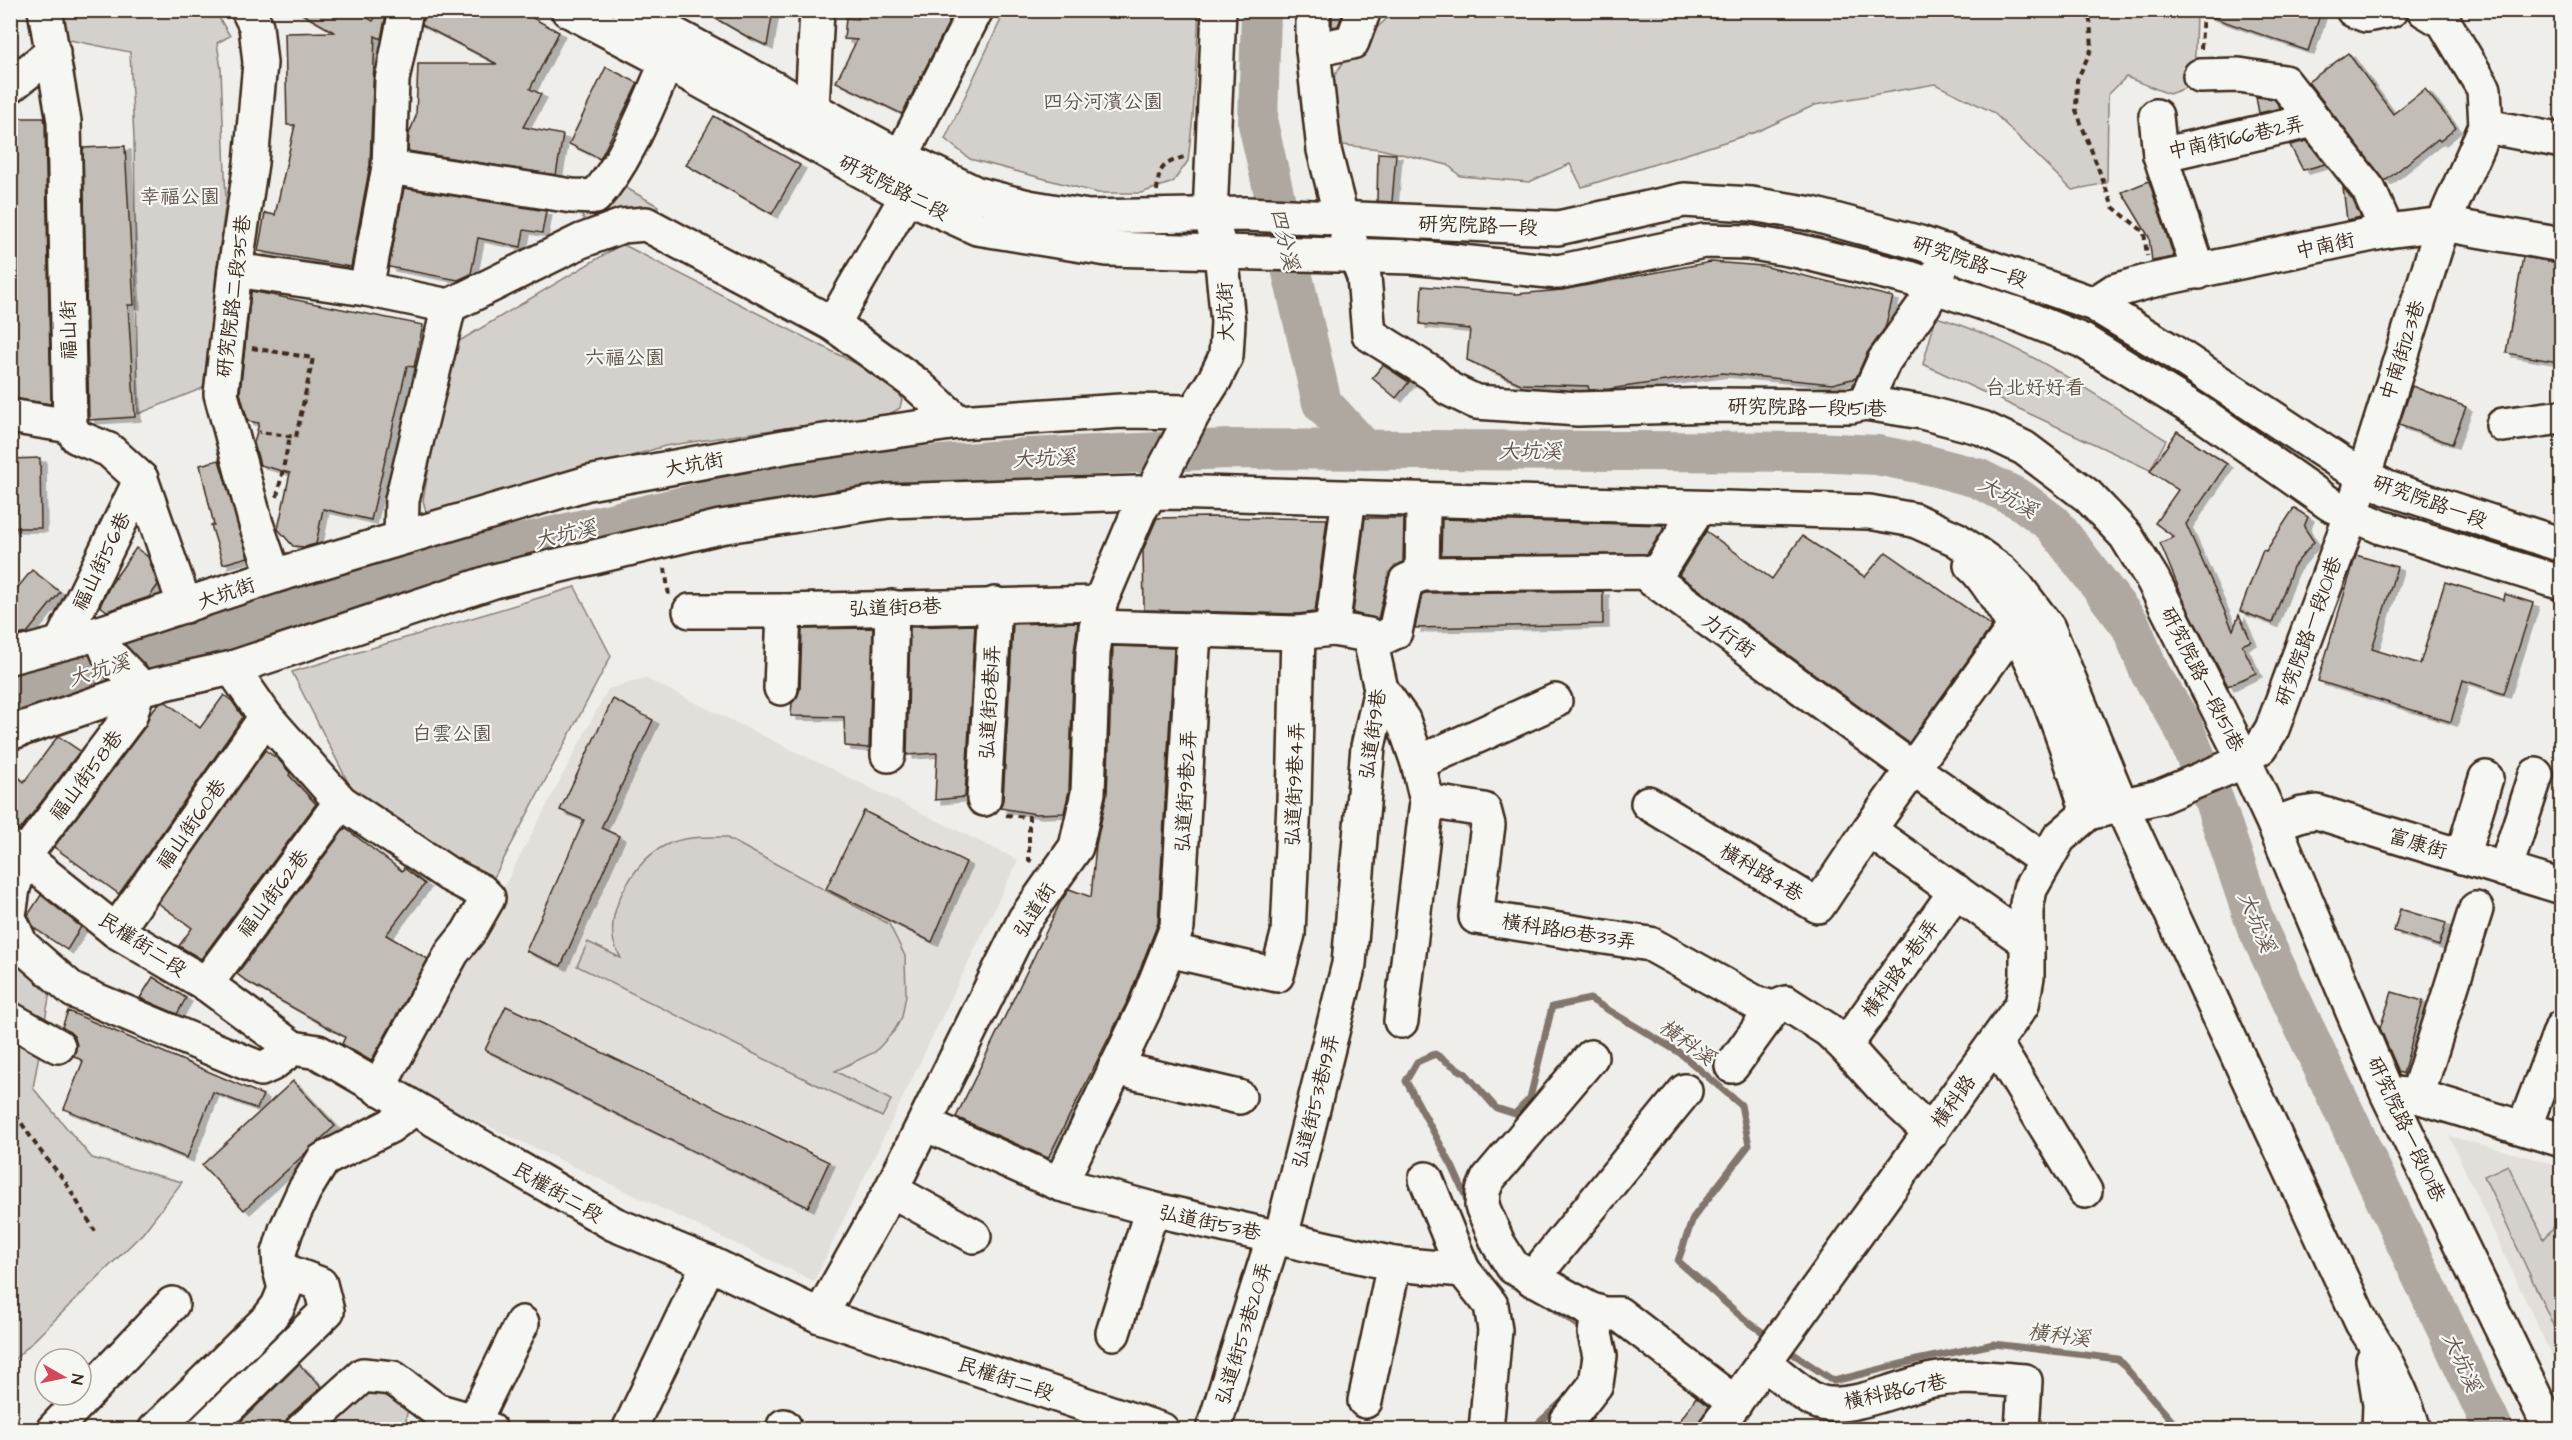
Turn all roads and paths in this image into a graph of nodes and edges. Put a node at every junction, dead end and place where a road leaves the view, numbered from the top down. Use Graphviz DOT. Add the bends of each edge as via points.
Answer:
graph roads {
  1 [pos="45,10"];
  2 [pos="248,10"];
  3 [pos="406,10"];
  4 [pos="568,10"];
  5 [pos="628,10"];
  6 [pos="817,10"];
  7 [pos="976,10"];
  8 [pos="1219,10"];
  9 [pos="1313,10"];
  10 [pos="1364,10"];
  11 [pos="2082,10"];
  12 [pos="2203,10"];
  13 [pos="2353,10"];
  14 [pos="2391,10"];
  15 [pos="2424,10"];
  16 [pos="1313,50"];
  17 [pos="53,52"];
  18 [pos="667,62"];
  19 [pos="2200,76"];
  20 [pos="10,86"];
  21 [pos="2156,116"];
  22 [pos="2314,120"];
  23 [pos="803,121"];
  24 [pos="2486,126"];
  25 [pos="2562,141"];
  26 [pos="2160,155"];
  27 [pos="1188,156"];
  28 [pos="902,157"];
  29 [pos="389,167"];
  30 [pos="907,196"];
  31 [pos="1158,201"];
  32 [pos="1246,214"];
  33 [pos="1210,215"];
  34 [pos="1331,217"];
  35 [pos="2443,224"];
  36 [pos="2387,231"];
  37 [pos="2562,245"];
  38 [pos="1946,251"];
  39 [pos="1237,252"];
  40 [pos="1342,254"];
  41 [pos="235,270"];
  42 [pos="2199,272"];
  43 [pos="2150,281"];
  44 [pos="1935,286"];
  45 [pos="366,289"];
  46 [pos="2094,304"];
  47 [pos="449,306"];
  48 [pos="833,324"];
  49 [pos="227,344"];
  50 [pos="1864,403"];
  51 [pos="1194,412"];
  52 [pos="10,416"];
  53 [pos="2562,417"];
  54 [pos="958,422"];
  55 [pos="2503,425"];
  56 [pos="70,426"];
  57 [pos="229,429"];
  58 [pos="290,436"];
  59 [pos="2363,476"];
  60 [pos="141,479"];
  61 [pos="1162,488"];
  62 [pos="276,502"];
  63 [pos="1347,512"];
  64 [pos="1423,512"];
  65 [pos="2352,513"];
  66 [pos="1691,520"];
  67 [pos="401,537"];
  68 [pos="661,541"];
  69 [pos="2562,545"];
  70 [pos="1422,574"];
  71 [pos="1980,574"];
  72 [pos="274,576"];
  73 [pos="1653,580"];
  74 [pos="2562,583"];
  75 [pos="995,604"];
  76 [pos="185,606"];
  77 [pos="892,607"];
  78 [pos="690,611"];
  79 [pos="784,611"];
  80 [pos="1098,615"];
  81 [pos="2015,626"];
  82 [pos="1332,629"];
  83 [pos="1194,631"];
  84 [pos="1298,633"];
  85 [pos="61,643"];
  86 [pos="104,643"];
  87 [pos="1371,643"];
  88 [pos="10,657"];
  89 [pos="232,668"];
  90 [pos="136,685"];
  91 [pos="781,688"];
  92 [pos="1381,689"];
  93 [pos="1555,701"];
  94 [pos="2083,715"];
  95 [pos="266,717"];
  96 [pos="10,733"];
  97 [pos="888,755"];
  98 [pos="1418,763"];
  99 [pos="2236,764"];
  100 [pos="1913,769"];
  101 [pos="2536,775"];
  102 [pos="2486,778"];
  103 [pos="984,799"];
  104 [pos="1427,801"];
  105 [pos="341,802"];
  106 [pos="1648,802"];
  107 [pos="2122,807"];
  108 [pos="2088,813"];
  109 [pos="2274,824"];
  110 [pos="1869,830"];
  111 [pos="17,851"];
  112 [pos="2462,857"];
  113 [pos="2046,861"];
  114 [pos="2505,870"];
  115 [pos="1056,875"];
  116 [pos="2562,887"];
  117 [pos="1956,891"];
  118 [pos="10,909"];
  119 [pos="2476,909"];
  120 [pos="10,920"];
  121 [pos="116,931"];
  122 [pos="2027,942"];
  123 [pos="1168,950"];
  124 [pos="1349,964"];
  125 [pos="206,984"];
  126 [pos="1774,1008"];
  127 [pos="10,1019"];
  128 [pos="1401,1021"];
  129 [pos="2562,1027"];
  130 [pos="1995,1043"];
  131 [pos="58,1046"];
  132 [pos="1845,1046"];
  133 [pos="293,1048"];
  134 [pos="1591,1057"];
  135 [pos="1732,1066"];
  136 [pos="1115,1068"];
  137 [pos="378,1088"];
  138 [pos="1685,1091"];
  139 [pos="2402,1095"];
  140 [pos="1239,1097"];
  141 [pos="10,1106"];
  142 [pos="413,1109"];
  143 [pos="925,1124"];
  144 [pos="2524,1128"];
  145 [pos="1931,1133"];
  146 [pos="2562,1140"];
  147 [pos="1426,1179"];
  148 [pos="1060,1184"];
  149 [pos="891,1190"];
  150 [pos="2085,1191"];
  151 [pos="1152,1209"];
  152 [pos="95,1231"];
  153 [pos="974,1236"];
  154 [pos="1277,1237"];
  155 [pos="709,1263"];
  156 [pos="1394,1264"];
  157 [pos="280,1269"];
  158 [pos="1463,1270"];
  159 [pos="1532,1279"];
  160 [pos="172,1305"];
  161 [pos="1598,1312"];
  162 [pos="820,1316"];
  163 [pos="522,1323"];
  164 [pos="2362,1323"];
  165 [pos="1113,1333"];
  166 [pos="1774,1350"];
  167 [pos="1365,1401"];
  168 [pos="1735,1403"];
  169 [pos="1567,1421"];
  170 [pos="482,1425"];
  171 [pos="53,1430"];
  172 [pos="155,1430"];
  173 [pos="206,1430"];
  174 [pos="302,1430"];
  175 [pos="628,1430"];
  176 [pos="1162,1430"];
  177 [pos="1213,1430"];
  178 [pos="1486,1430"];
  179 [pos="1715,1430"];
  180 [pos="2022,1430"];
  181 [pos="2379,1430"];
  182 [pos="2414,1430"];
  183 [pos="2551,1430"];
  1 -- 17 [label="street, 福山街"];
  2 -- 41 [label="street, 研究院路二段35巷" via="256,26 260,63 251,164"];
  3 -- 29 [label="street" via="392,80"];
  4 -- 18 [label="street, 研究院路二段"];
  5 -- 23 [label="street, 研究院路二段"];
  6 -- 23 [label="street"];
  7 -- 28 [label="street"];
  8 -- 33 [label="street, 大坑街"];
  9 -- 16 [label="street, 研究院路一段151巷"];
  10 -- 16 [label="street" via="1352,42"];
  11 -- 43 [label="path" via="2090,20 2092,48 2077,80 2076,110 2114,207 2144,232"];
  12 -- 19 [label="path"];
  13 -- 14 [label="street" via="2366,15"];
  15 -- 24 [label="street" via="2444,22 2484,89"];
  16 -- 34 [label="street, 研究院路一段151巷"];
  17 -- 20 [label="street"];
  17 -- 56 [label="street, 福山街" via="64,121"];
  18 -- 23 [label="street, 研究院路二段"];
  18 -- 29 [label="street" via="609,182 595,197"];
  19 -- 22 [label="street" via="2239,75 2283,82"];
  21 -- 26 [label="street, 中南街166巷2弄"];
  22 -- 26 [label="street, 中南街166巷2弄"];
  22 -- 36 [label="street" via="2369,190"];
  23 -- 28 [label="street, 研究院路二段"];
  23 -- 30 [label="street, 研究院路二段"];
  24 -- 25 [label="street"];
  24 -- 35 [label="street, 中南街123巷"];
  26 -- 42 [label="street"];
  27 -- 31 [label="path" via="1163,165 1158,173"];
  28 -- 33 [label="street, 研究院路二段" via="977,194 1028,207 1088,217"];
  29 -- 45 [label="street"];
  30 -- 39 [label="street, 研究院路二段" via="977,228 1025,238 1107,249"];
  30 -- 48 [label="street"];
  32 -- 33 [label="street, 研究院路二段"];
  32 -- 34 [label="street, 研究院路一段"];
  33 -- 39 [label="street, 大坑街"];
  34 -- 38 [label="street, 研究院路一段" via="1558,228 1684,200 1751,204 1812,214"];
  34 -- 40 [label="street, 研究院路一段151巷"];
  35 -- 36 [label="street, 中南街"];
  35 -- 37 [label="street, 中南街"];
  35 -- 59 [label="street, 中南街123巷"];
  36 -- 42 [label="street, 中南街"];
  38 -- 44 [label="street"];
  38 -- 46 [label="street, 研究院路一段"];
  39 -- 40 [label="street, 研究院路二段"];
  39 -- 51 [label="street, 大坑街" via="1226,356"];
  40 -- 44 [label="street, 研究院路一段" via="1558,272 1704,241 1748,242"];
  40 -- 50 [label="street, 研究院路一段151巷" via="1364,277 1369,334 1476,402 1578,409"];
  41 -- 45 [label="street"];
  41 -- 49 [label="street, 研究院路二段35巷"];
  42 -- 43 [label="street, 中南街"];
  43 -- 46 [label="street, 中南街" via="2114,291"];
  44 -- 50 [label="street" via="1884,361"];
  44 -- 65 [label="street, 研究院路一段" via="2083,342 2205,416 2330,504"];
  45 -- 47 [label="street"];
  46 -- 59 [label="street, 研究院路一段"];
  47 -- 48 [label="street" via="581,241 622,226 646,224"];
  47 -- 67 [label="street" via="402,500"];
  48 -- 54 [label="street" via="916,384"];
  49 -- 57 [label="street, 研究院路二段35巷" via="221,394"];
  49 -- 58 [label="path" via="313,358 296,436"];
  50 -- 99 [label="street, 研究院路一段151巷" via="1922,412 1982,428 2024,448 2088,496 2126,536 2153,580"];
  51 -- 54 [label="street, 大坑街" via="1122,411"];
  51 -- 61 [label="street, 弘道街"];
  52 -- 56 [label="street"];
  53 -- 55 [label="street"];
  54 -- 67 [label="street, 大坑街" via="789,446 588,483"];
  56 -- 60 [label="street" via="77,437 109,450"];
  57 -- 58 [label="path"];
  57 -- 72 [label="street, 研究院路二段35巷"];
  58 -- 62 [label="path"];
  59 -- 65 [label="street, 研究院路一段101巷"];
  59 -- 69 [label="street, 研究院路一段" via="2387,488"];
  60 -- 76 [label="street"];
  60 -- 85 [label="street, 福山街56巷"];
  61 -- 63 [label="street" via="1266,505"];
  61 -- 68 [label="street" via="888,501 720,527"];
  61 -- 80 [label="street, 弘道街" via="1139,511"];
  61 -- 94 [label="street" via="1869,512 1914,520 1956,539 2017,587 2048,627"];
  63 -- 64 [label="street"];
  63 -- 82 [label="street"];
  64 -- 66 [label="street"];
  64 -- 70 [label="street"];
  65 -- 74 [label="street, 研究院路一段" via="2380,527"];
  65 -- 99 [label="street, 研究院路一段101巷" via="2272,729 2261,747"];
  66 -- 71 [label="street" via="1861,526 1897,531 1952,553"];
  66 -- 73 [label="street"];
  67 -- 72 [label="street, 大坑街"];
  68 -- 78 [label="path" via="671,611"];
  68 -- 89 [label="street" via="494,581"];
  70 -- 73 [label="street, 力行街" via="1642,572"];
  70 -- 87 [label="street" via="1406,581 1395,632"];
  71 -- 81 [label="street"];
  71 -- 94 [label="street" via="2012,600 2025,617"];
  72 -- 76 [label="street, 大坑街"];
  73 -- 100 [label="street, 力行街"];
  75 -- 77 [label="street, 弘道街8巷"];
  75 -- 80 [label="street, 弘道街8巷"];
  75 -- 103 [label="street, 弘道街8巷1弄"];
  76 -- 86 [label="street, 大坑街"];
  77 -- 79 [label="street, 弘道街8巷"];
  77 -- 97 [label="street"];
  78 -- 79 [label="street, 弘道街8巷"];
  79 -- 91 [label="street"];
  80 -- 83 [label="street"];
  80 -- 115 [label="street, 弘道街" via="1089,793 1076,847"];
  81 -- 100 [label="street"];
  81 -- 108 [label="street" via="2061,726"];
  82 -- 84 [label="street"];
  82 -- 87 [label="street" via="1369,635"];
  83 -- 84 [label="street"];
  83 -- 123 [label="street, 弘道街9巷2弄" via="1177,927"];
  84 -- 123 [label="street, 弘道街9巷4弄" via="1288,934 1277,975"];
  85 -- 86 [label="street, 大坑街"];
  85 -- 88 [label="street, 大坑街"];
  86 -- 90 [label="street"];
  87 -- 92 [label="street, 弘道街9巷"];
  89 -- 90 [label="street"];
  89 -- 95 [label="street"];
  90 -- 96 [label="street"];
  90 -- 111 [label="street, 福山街58巷" via="130,716"];
  92 -- 98 [label="street" via="1403,720"];
  92 -- 124 [label="street, 弘道街9巷" via="1368,747"];
  93 -- 98 [label="street"];
  94 -- 107 [label="street"];
  95 -- 105 [label="street"];
  95 -- 121 [label="street, 福山街60巷"];
  98 -- 104 [label="street"];
  99 -- 107 [label="street" via="2159,797"];
  99 -- 109 [label="street, 研究院路一段151巷"];
  100 -- 110 [label="street"];
  100 -- 113 [label="street, 力行街"];
  101 -- 114 [label="street"];
  102 -- 112 [label="street"];
  103 -- 115 [label="path" via="987,813 1029,817 1029,860"];
  104 -- 126 [label="street, 橫科路18巷33弄" via="1484,810 1488,825 1476,917 1650,944 1758,1004"];
  104 -- 128 [label="street"];
  105 -- 125 [label="street, 福山街62巷"];
  105 -- 137 [label="street" via="488,898 452,953"];
  106 -- 110 [label="street, 橫科路4巷" via="1818,906"];
  107 -- 108 [label="street"];
  107 -- 164 [label="street"];
  108 -- 113 [label="street, 橫科路" via="2059,838"];
  109 -- 112 [label="street, 富康街" via="2317,812"];
  109 -- 139 [label="street, 研究院路一段101巷"];
  110 -- 117 [label="street"];
  111 -- 118 [label="street, 福山街58巷"];
  111 -- 121 [label="street, 民權街二段"];
  112 -- 114 [label="street, 富康街"];
  113 -- 122 [label="street, 橫科路" via="2030,889"];
  114 -- 116 [label="street, 富康街"];
  115 -- 143 [label="street, 弘道街" via="1025,919"];
  117 -- 122 [label="street"];
  117 -- 132 [label="street, 橫科路4巷1弄"];
  119 -- 139 [label="street"];
  120 -- 133 [label="street" via="21,945 74,991 259,1081 272,1064"];
  121 -- 125 [label="street, 民權街二段"];
  122 -- 130 [label="street, 橫科路" via="2022,1005"];
  123 -- 136 [label="street, 弘道街9巷2弄"];
  124 -- 154 [label="street, 弘道街53巷19弄"];
  125 -- 133 [label="street, 民權街二段"];
  126 -- 132 [label="street" via="1786,1004 1828,1030"];
  126 -- 135 [label="street"];
  127 -- 131 [label="street"];
  129 -- 144 [label="street"];
  130 -- 145 [label="street, 橫科路"];
  130 -- 150 [label="street"];
  132 -- 145 [label="street"];
  133 -- 137 [label="street, 民權街二段" via="318,1052"];
  134 -- 159 [label="street" via="1488,1179 1483,1191 1482,1206 1498,1243 1513,1267"];
  136 -- 140 [label="street"];
  136 -- 148 [label="street, 弘道街9巷2弄"];
  137 -- 142 [label="street, 民權街二段"];
  138 -- 159 [label="street"];
  139 -- 144 [label="street"];
  139 -- 183 [label="street, 研究院路一段101巷"];
  141 -- 152 [label="path" via="64,1180"];
  142 -- 155 [label="street, 民權街二段" via="614,1224"];
  142 -- 157 [label="street" via="390,1126 323,1160 286,1230 279,1253"];
  143 -- 148 [label="street, 弘道街53巷"];
  143 -- 149 [label="street, 弘道街"];
  144 -- 146 [label="street"];
  145 -- 166 [label="street, 橫科路"];
  147 -- 158 [label="street"];
  148 -- 151 [label="street, 弘道街53巷"];
  149 -- 153 [label="street"];
  149 -- 162 [label="street, 弘道街"];
  151 -- 154 [label="street, 弘道街53巷"];
  151 -- 165 [label="street"];
  154 -- 156 [label="street, 弘道街53巷"];
  154 -- 177 [label="street, 弘道街53巷20弄"];
  155 -- 162 [label="street, 民權街二段"];
  155 -- 175 [label="street"];
  156 -- 158 [label="street, 弘道街53巷"];
  156 -- 167 [label="street"];
  157 -- 172 [label="street" via="285,1289 269,1318"];
  157 -- 173 [label="street" via="320,1284 327,1311"];
  158 -- 178 [label="street" via="1491,1305 1495,1330"];
  159 -- 161 [label="street"];
  160 -- 171 [label="street"];
  161 -- 168 [label="street" via="1619,1314"];
  161 -- 169 [label="street" via="1595,1334 1600,1356 1596,1384"];
  162 -- 176 [label="street, 民權街二段"];
  163 -- 170 [label="street"];
  164 -- 181 [label="street" via="2377,1375"];
  164 -- 182 [label="street" via="2404,1399"];
  166 -- 168 [label="street, 橫科路"];
  166 -- 180 [label="street, 橫科路67巷" via="1817,1402 1840,1404 1933,1380 1966,1377 2025,1381"];
  168 -- 179 [label="street, 橫科路"];
  170 -- 174 [label="street" via="436,1410 393,1378 363,1375"];
}
